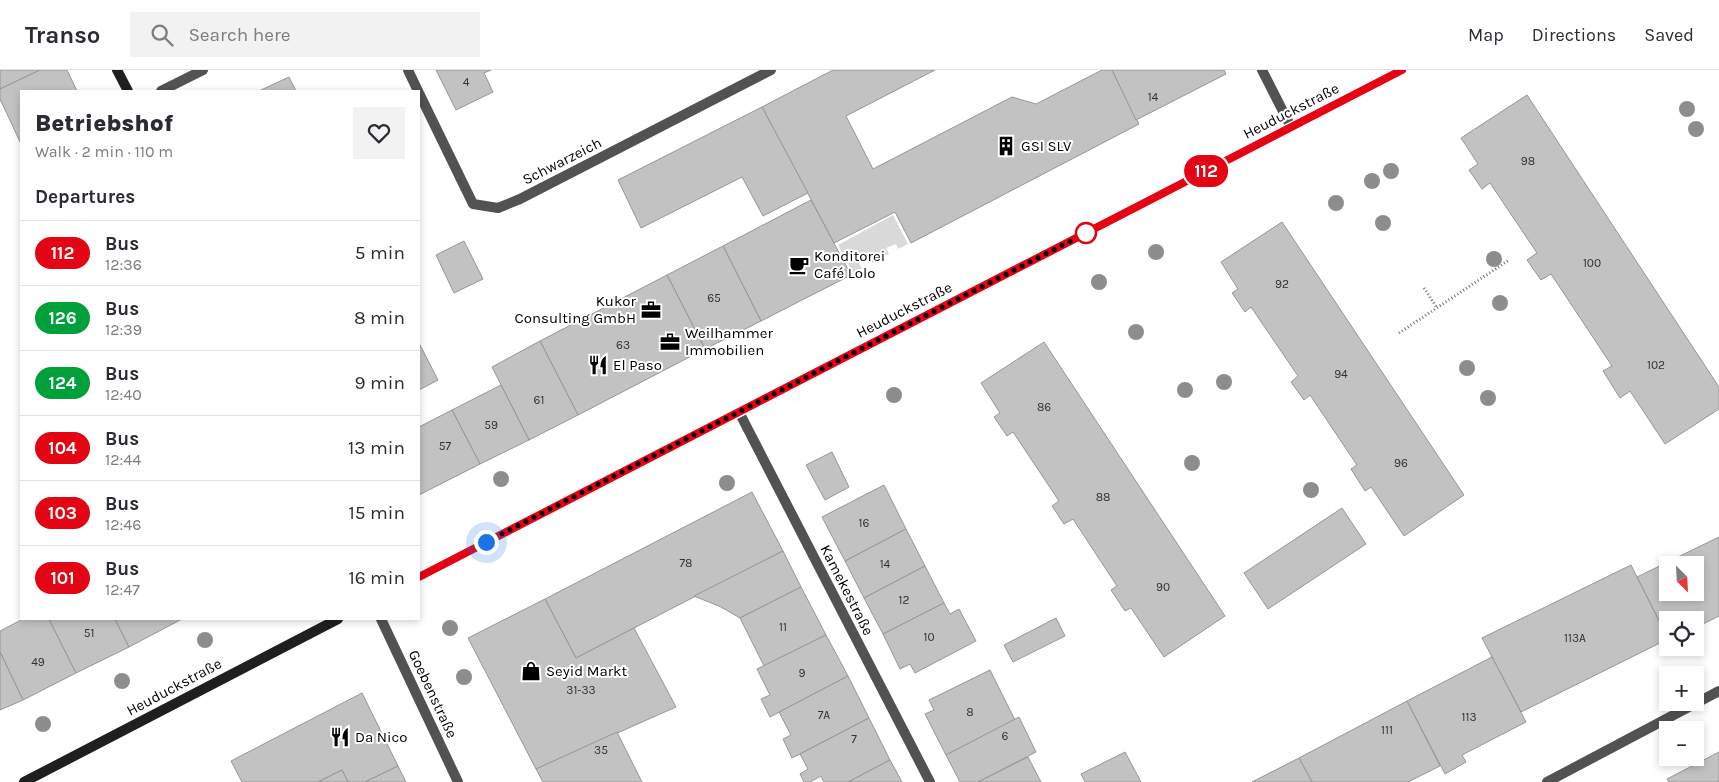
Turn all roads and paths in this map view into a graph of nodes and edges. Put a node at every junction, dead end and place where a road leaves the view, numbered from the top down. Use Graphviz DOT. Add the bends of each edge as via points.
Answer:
graph roads {
  1 [pos="117,70"];
  2 [pos="203,70"];
  3 [pos="408,70"];
  4 [pos="771,70"];
  5 [pos="1262,70"];
  6 [pos="1402,70"];
  7 [pos="127,90"];
  8 [pos="163,90"];
  9 [pos="417,90"];
  10 [pos="420,96"];
  11 [pos="1291,127"];
  12 [pos="1509,260"];
  13 [pos="1424,288"];
  14 [pos="1437,308"];
  15 [pos="1400,333"];
  16 [pos="739,412"];
  17 [pos="420,576"];
  18 [pos="336,620"];
  19 [pos="381,620"];
  20 [pos="1719,692"];
  21 [pos="24,782"];
  22 [pos="458,782"];
  23 [pos="930,782"];
  24 [pos="1547,782"];
  1 -- 7 [label="street"];
  2 -- 8 [label="street"];
  3 -- 9 [label="street, Schwarzeich"];
  4 -- 10 [label="street, Schwarzeich" via="498,208 472,204"];
  5 -- 11 [label="street"];
  6 -- 11 [label="street, Heuduckstraße"];
  11 -- 16 [label="street, Heuduckstraße"];
  12 -- 14 [label="path"];
  13 -- 14 [label="path"];
  14 -- 15 [label="path"];
  16 -- 17 [label="street, Heuduckstraße"];
  16 -- 23 [label="street, Kamekestraße"];
  18 -- 21 [label="street, Heuduckstraße"];
  19 -- 22 [label="street, Goebenstraße"];
  20 -- 24 [label="street"];
}
